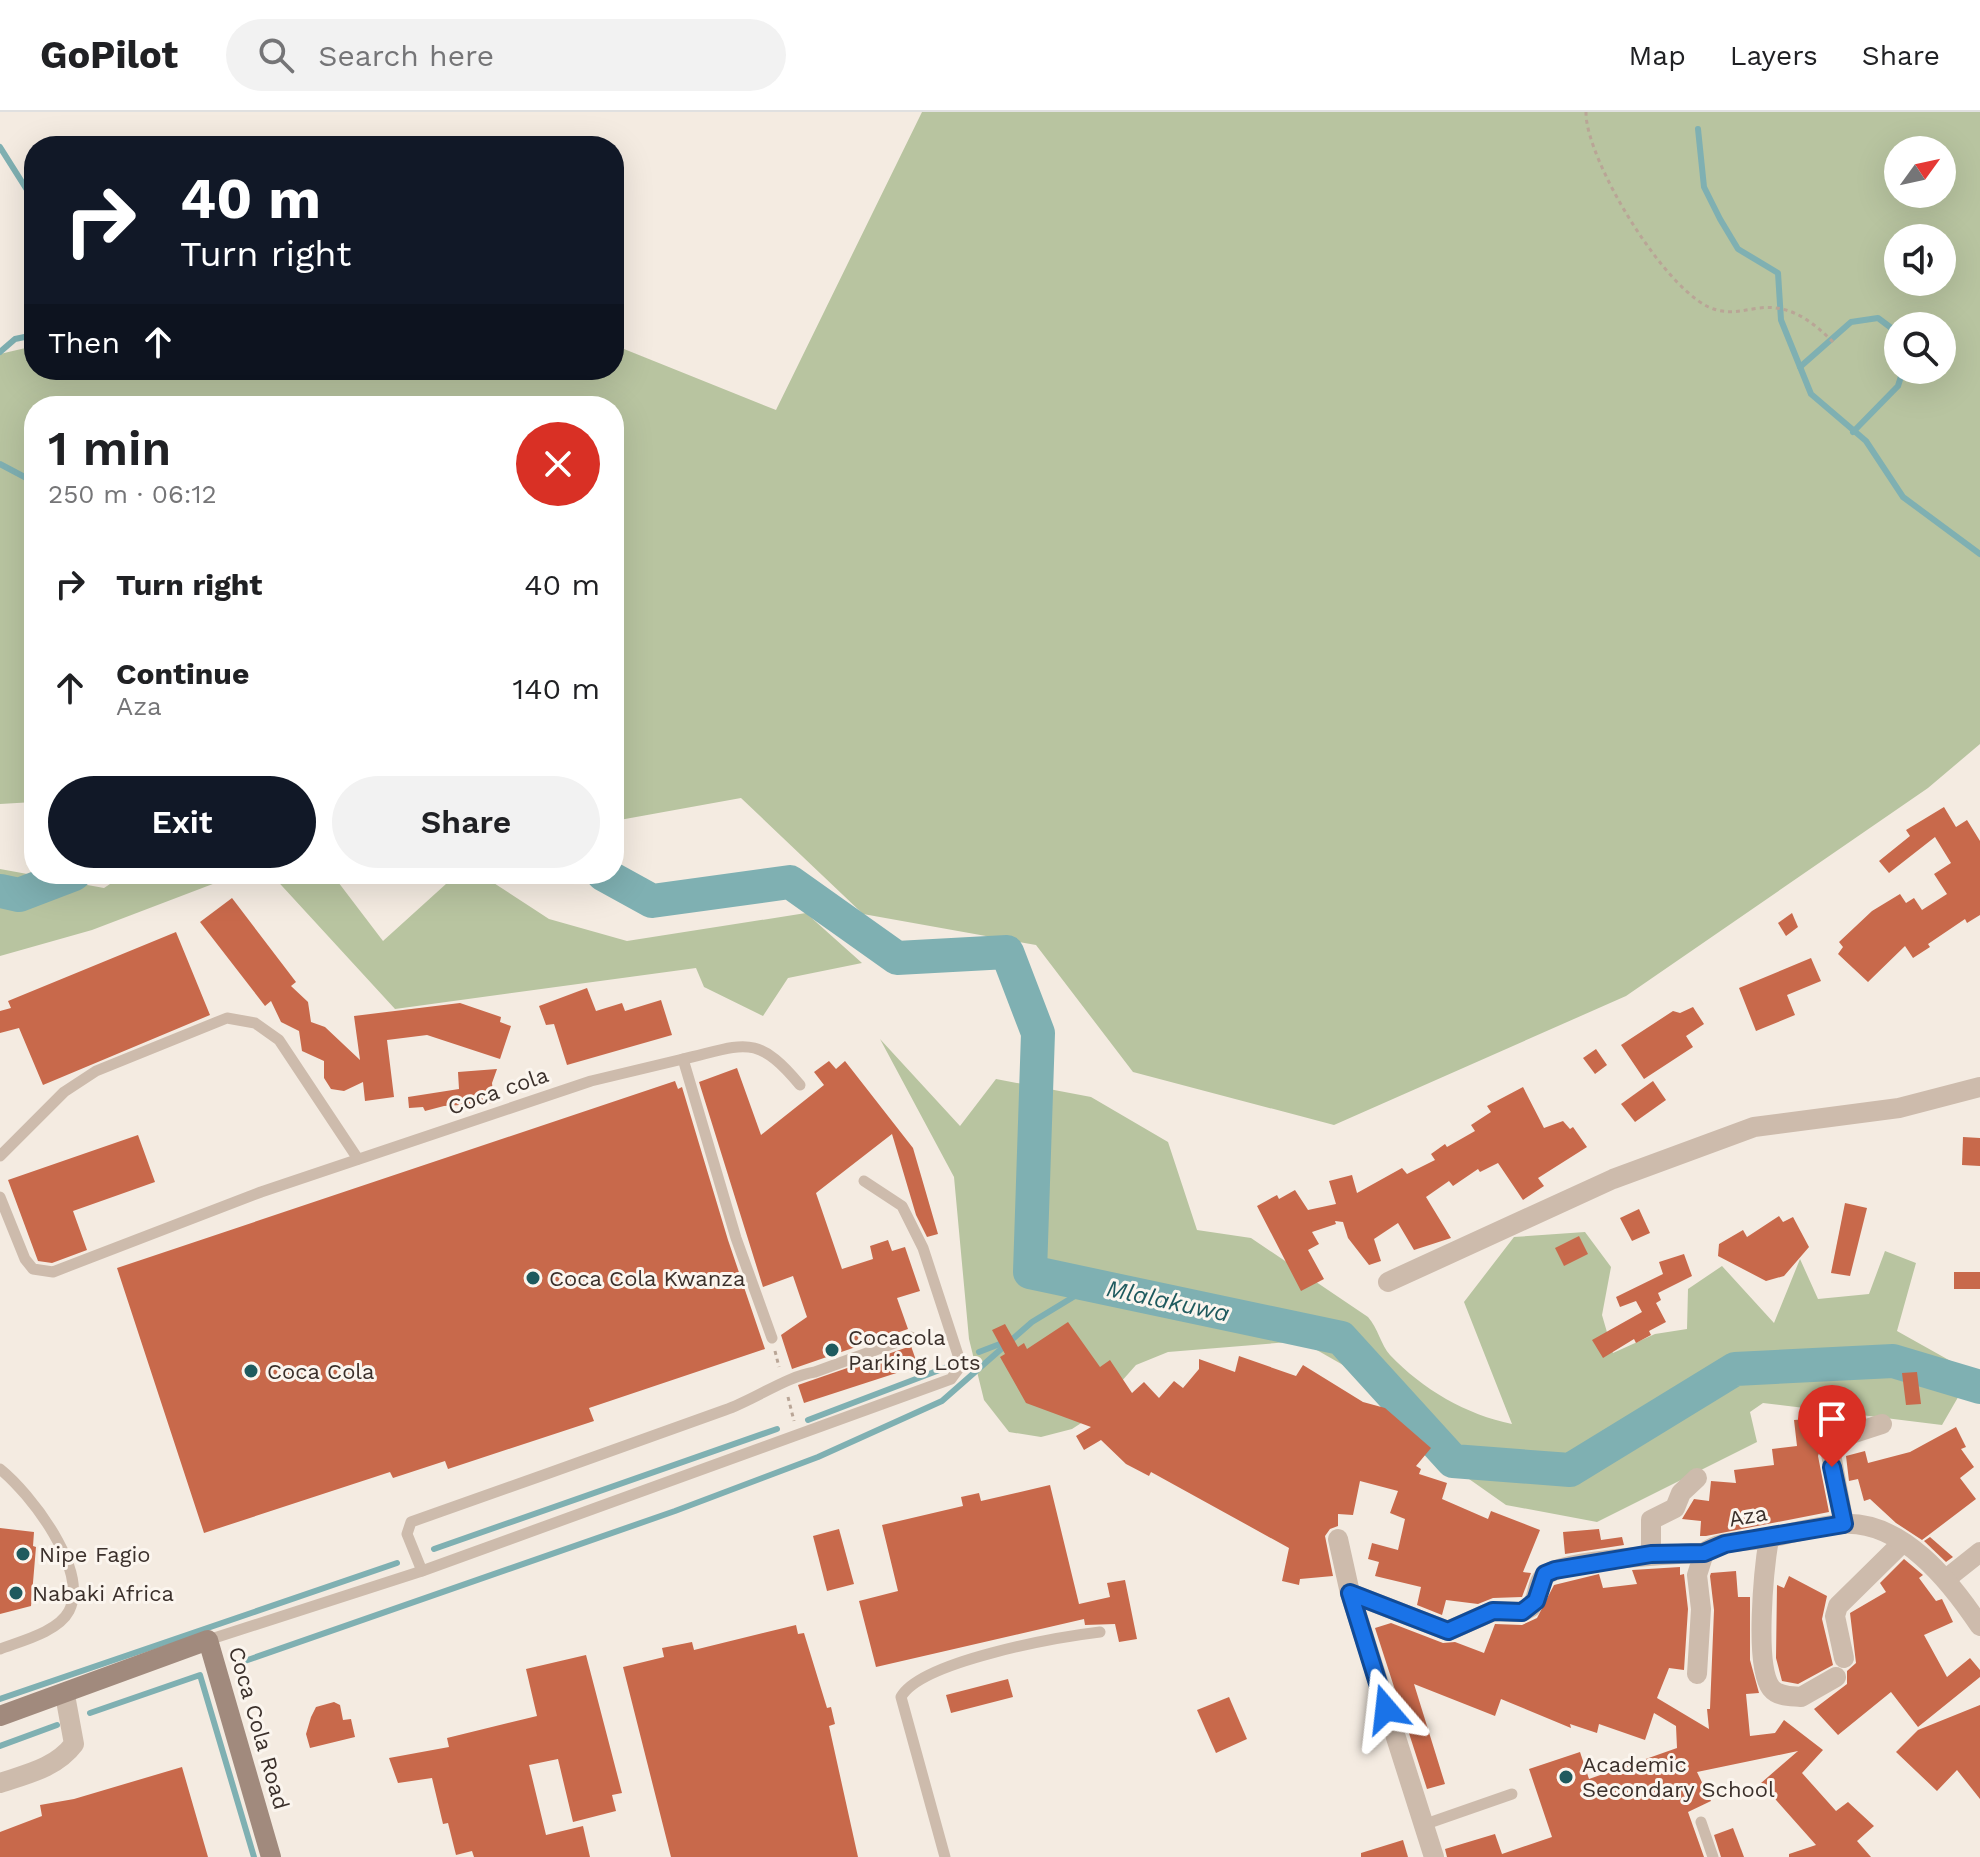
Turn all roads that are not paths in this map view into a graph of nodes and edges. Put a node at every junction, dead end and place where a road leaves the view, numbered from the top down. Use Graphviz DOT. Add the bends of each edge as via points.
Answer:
graph roads {
  1 [pos="683,1059"];
  2 [pos="800,1085"];
  3 [pos="1980,1087"];
  4 [pos="0,1156"];
  5 [pos="358,1159"];
  6 [pos="864,1181"];
  7 [pos="0,1197"];
  8 [pos="1388,1282"];
  9 [pos="911,1337"];
  10 [pos="772,1338"];
  11 [pos="1882,1424"];
  12 [pos="0,1469"];
  13 [pos="1697,1478"];
  14 [pos="1844,1524"];
  15 [pos="1769,1538"];
  16 [pos="1338,1539"];
  17 [pos="1902,1543"];
  18 [pos="1980,1552"];
  19 [pos="1704,1553"];
  20 [pos="1651,1554"];
  21 [pos="422,1571"];
  22 [pos="1946,1579"];
  23 [pos="1350,1593"];
  24 [pos="1980,1626"];
  25 [pos="1100,1632"];
  26 [pos="208,1640"];
  27 [pos="0,1649"];
  28 [pos="1697,1674"];
  29 [pos="65,1695"];
  30 [pos="0,1716"];
  31 [pos="0,1783"];
  32 [pos="1512,1794"];
  33 [pos="1701,1822"];
  34 [pos="1423,1825"];
  35 [pos="271,1857"];
  36 [pos="945,1857"];
  37 [pos="1434,1857"];
  38 [pos="1713,1857"];
  1 -- 2 [label="lane, Coca cola" via="739,1046 760,1047"];
  1 -- 5 [label="lane, Coca cola" via="591,1081"];
  1 -- 10 [label="lane"];
  3 -- 8 [label="street" via="1899,1108 1754,1127 1613,1179"];
  4 -- 5 [label="lane" via="64,1092 96,1071 227,1018 255,1023 279,1040"];
  5 -- 7 [label="lane, Coca cola" via="53,1272 33,1269 25,1259"];
  6 -- 21 [label="lane" via="902,1206 923,1248 959,1368 947,1382"];
  9 -- 21 [label="lane" via="798,1375 730,1409 411,1522 407,1534"];
  11 -- 14 [label="street" via="1845,1436 1831,1454"];
  12 -- 27 [label="lane" via="46,1521 67,1559 74,1598 68,1614 41,1633"];
  13 -- 20 [label="street" via="1681,1493 1675,1508 1651,1520"];
  14 -- 15 [label="street, Aza"];
  14 -- 17 [label="street, Aza" via="1880,1531"];
  15 -- 17 [label="street" via="1762,1641 1769,1685 1776,1693 1801,1697 1840,1667 1838,1606"];
  15 -- 19 [label="street, Aza" via="1725,1544"];
  16 -- 23 [label="street"];
  17 -- 22 [label="street, Aza"];
  18 -- 22 [label="street"];
  19 -- 20 [label="street, Aza"];
  19 -- 28 [label="street" via="1697,1575"];
  20 -- 23 [label="street, Aza" via="1555,1570 1540,1581 1531,1607 1522,1612 1493,1611 1448,1631"];
  21 -- 26 [label="lane"];
  22 -- 24 [label="street, Aza"];
  23 -- 34 [label="street"];
  25 -- 36 [label="lane" via="1039,1639 936,1672 907,1687 901,1697"];
  26 -- 29 [label="main road, Coca Cola Road"];
  26 -- 35 [label="main road, Coca Cola Road"];
  29 -- 30 [label="main road, Coca Cola Road"];
  29 -- 31 [label="street" via="74,1744 51,1764"];
  32 -- 34 [label="lane"];
  33 -- 38 [label="lane"];
  34 -- 37 [label="street"];
}
